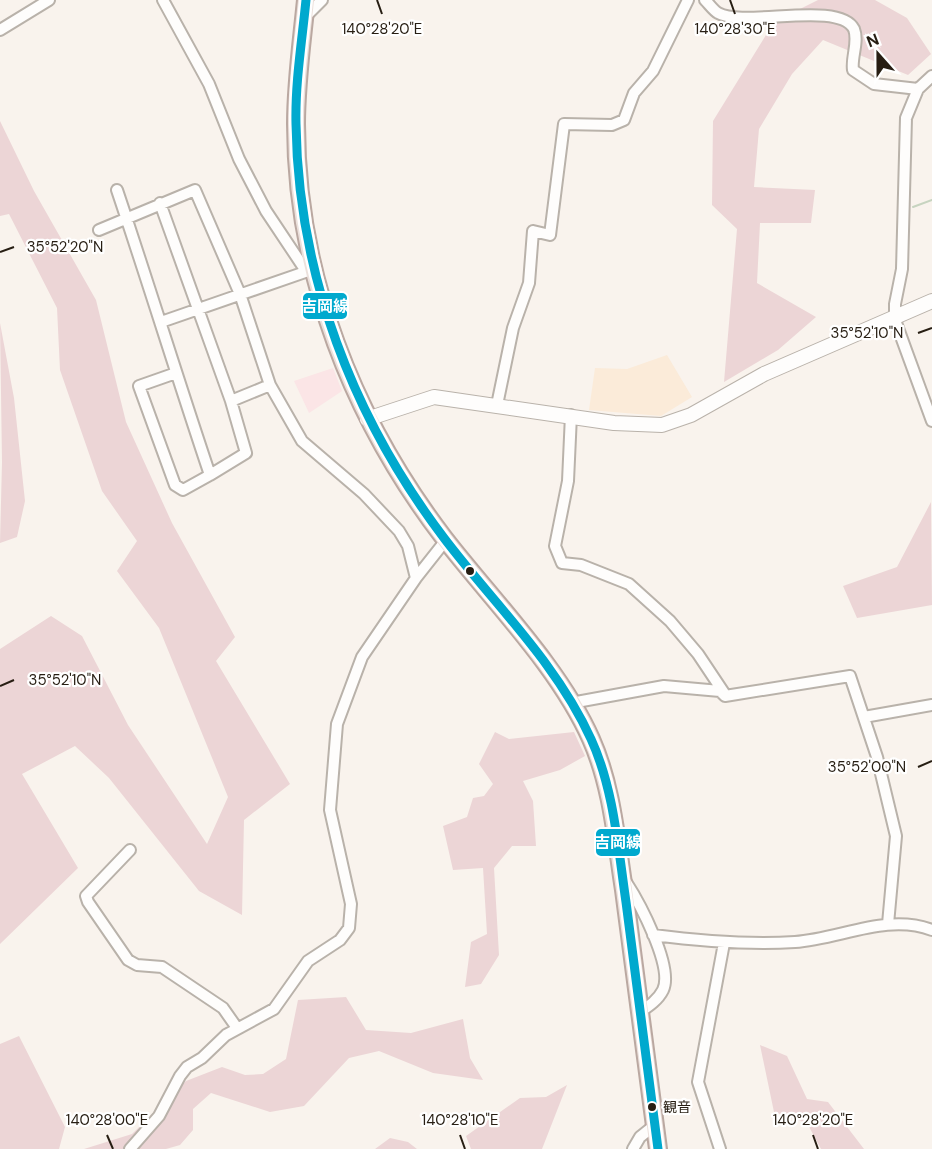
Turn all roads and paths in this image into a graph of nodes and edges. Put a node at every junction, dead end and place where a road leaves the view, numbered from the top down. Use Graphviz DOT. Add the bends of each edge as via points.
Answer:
graph roads {
  1 [pos="50,0"];
  2 [pos="163,0"];
  3 [pos="306,0"];
  4 [pos="322,0"];
  5 [pos="688,0"];
  6 [pos="705,0"];
  7 [pos="304,18"];
  8 [pos="0,30"];
  9 [pos="932,76"];
  10 [pos="918,89"];
  11 [pos="117,190"];
  12 [pos="160,203"];
  13 [pos="126,217"];
  14 [pos="99,230"];
  15 [pos="310,270"];
  16 [pos="240,294"];
  17 [pos="932,301"];
  18 [pos="200,308"];
  19 [pos="895,320"];
  20 [pos="161,322"];
  21 [pos="176,373"];
  22 [pos="270,385"];
  23 [pos="231,401"];
  24 [pos="497,405"];
  25 [pos="571,415"];
  26 [pos="367,419"];
  27 [pos="932,421"];
  28 [pos="210,475"];
  29 [pos="446,540"];
  30 [pos="416,578"];
  31 [pos="725,696"];
  32 [pos="571,703"];
  33 [pos="932,705"];
  34 [pos="864,717"];
  35 [pos="130,850"];
  36 [pos="621,875"];
  37 [pos="888,924"];
  38 [pos="932,930"];
  39 [pos="652,935"];
  40 [pos="724,943"];
  41 [pos="640,1012"];
  42 [pos="237,1028"];
  43 [pos="655,1125"];
  44 [pos="130,1149"];
  45 [pos="633,1149"];
  46 [pos="658,1149"];
  47 [pos="720,1149"];
  1 -- 8 [label="street"];
  2 -- 15 [label="street" via="209,84 239,159 261,201"];
  3 -- 7 [label="highway"];
  4 -- 7 [label="street"];
  5 -- 24 [label="street" via="653,71 634,93 624,120 612,125 564,124 550,235 533,231 529,284 513,328"];
  6 -- 10 [label="street" via="719,14 747,17 794,9 843,17 852,24 855,34 853,70 874,84"];
  7 -- 15 [label="highway" via="296,126"];
  9 -- 10 [label="street"];
  10 -- 19 [label="street" via="906,118 902,269"];
  11 -- 13 [label="street"];
  12 -- 13 [label="street"];
  12 -- 16 [label="street" via="195,190"];
  12 -- 18 [label="street"];
  13 -- 14 [label="street"];
  13 -- 20 [label="street"];
  15 -- 16 [label="street"];
  15 -- 26 [label="highway"];
  16 -- 18 [label="street"];
  16 -- 22 [label="street"];
  17 -- 19 [label="street"];
  18 -- 20 [label="street"];
  18 -- 23 [label="street"];
  19 -- 25 [label="street" via="764,374 691,415 668,423 647,426"];
  19 -- 27 [label="street"];
  20 -- 21 [label="street"];
  21 -- 28 [label="street"];
  21 -- 28 [label="street" via="140,386 175,485 183,490"];
  22 -- 23 [label="street"];
  22 -- 30 [label="street" via="302,441 399,531 408,546"];
  23 -- 28 [label="street" via="246,453"];
  24 -- 25 [label="street"];
  24 -- 26 [label="street" via="434,397"];
  25 -- 31 [label="street" via="568,481 555,546 562,563 629,584 670,621 698,654"];
  26 -- 29 [label="highway" via="395,469"];
  29 -- 30 [label="street"];
  29 -- 32 [label="highway"];
  30 -- 42 [label="street" via="362,657 337,724 330,810 351,904 349,928 340,940 308,961 274,1009"];
  31 -- 32 [label="street" via="720,691 664,686"];
  31 -- 34 [label="street" via="850,675"];
  32 -- 36 [label="highway" via="591,739 604,778"];
  33 -- 34 [label="street"];
  34 -- 37 [label="street" via="896,836"];
  35 -- 42 [label="street" via="86,896 88,902 128,960 137,965 162,967 223,1008"];
  36 -- 39 [label="street" via="638,900"];
  36 -- 41 [label="highway"];
  37 -- 38 [label="street"];
  37 -- 40 [label="street" via="799,942"];
  39 -- 40 [label="street"];
  39 -- 41 [label="street" via="665,970 664,988 653,1004"];
  40 -- 47 [label="street" via="698,1082"];
  41 -- 43 [label="highway"];
  42 -- 44 [label="street" via="187,1067 159,1116"];
  43 -- 45 [label="street"];
  43 -- 46 [label="highway"];
}
